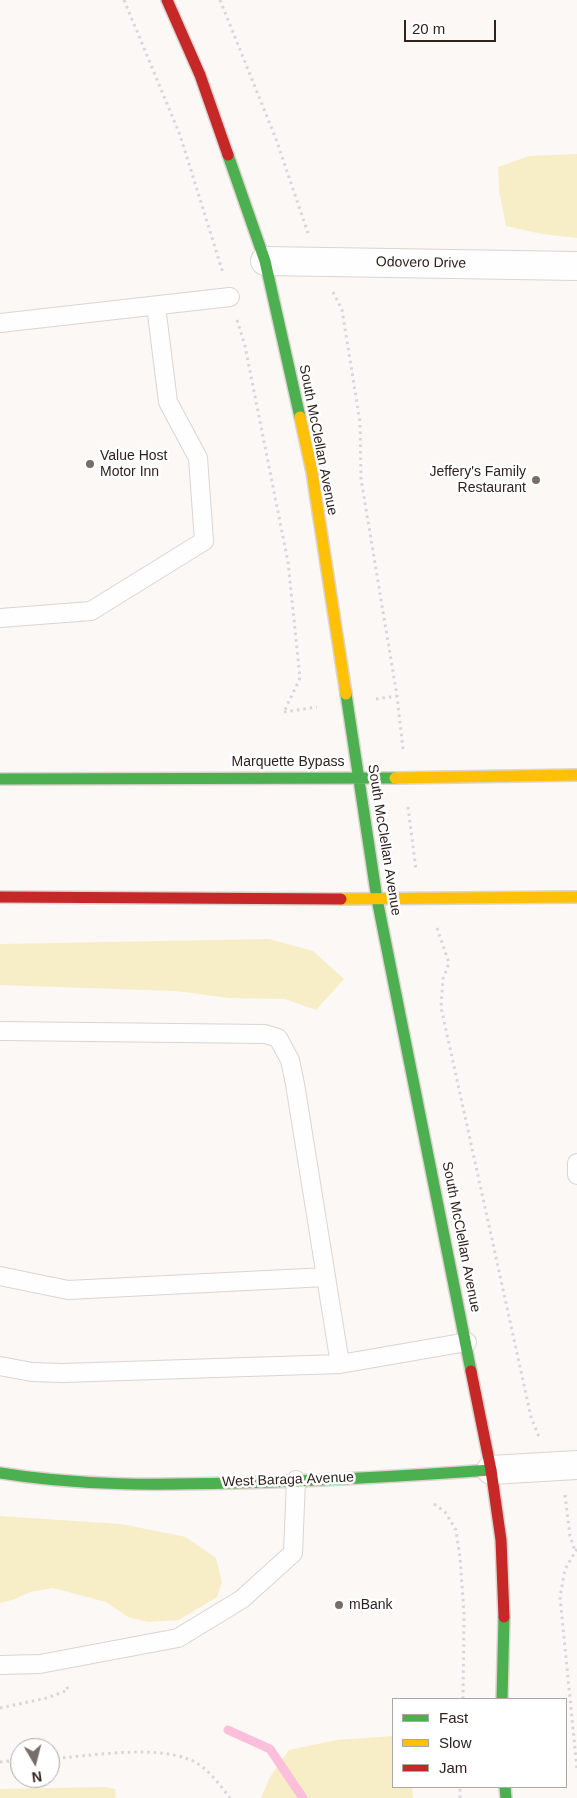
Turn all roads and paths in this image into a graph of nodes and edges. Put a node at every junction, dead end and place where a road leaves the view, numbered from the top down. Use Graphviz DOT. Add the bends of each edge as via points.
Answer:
graph roads {
  1 [pos="124,0"];
  2 [pos="167,0"];
  3 [pos="220,0"];
  4 [pos="304,221"];
  5 [pos="220,261"];
  6 [pos="265,261"];
  7 [pos="577,266"];
  8 [pos="230,297"];
  9 [pos="156,306"];
  10 [pos="342,310"];
  11 [pos="237,321"];
  12 [pos="0,323"];
  13 [pos="0,618"];
  14 [pos="397,696"];
  15 [pos="284,712"];
  16 [pos="577,774"];
  17 [pos="359,777"];
  18 [pos="0,779"];
  19 [pos="407,798"];
  20 [pos="415,868"];
  21 [pos="0,897"];
  22 [pos="577,897"];
  23 [pos="377,900"];
  24 [pos="449,963"];
  25 [pos="0,1031"];
  26 [pos="577,1163"];
  27 [pos="577,1175"];
  28 [pos="0,1276"];
  29 [pos="326,1278"];
  30 [pos="466,1342"];
  31 [pos="340,1364"];
  32 [pos="0,1366"];
  33 [pos="531,1417"];
  34 [pos="577,1465"];
  35 [pos="491,1470"];
  36 [pos="0,1473"];
  37 [pos="420,1475"];
  38 [pos="296,1480"];
  39 [pos="565,1496"];
  40 [pos="576,1550"];
  41 [pos="57,1661"];
  42 [pos="0,1665"];
  43 [pos="463,1698"];
  44 [pos="502,1698"];
  45 [pos="0,1708"];
  46 [pos="60,1757"];
  47 [pos="577,1769"];
  48 [pos="230,1798"];
  1 -- 5 [label="path" via="180,135"];
  2 -- 6 [label="main road, South McClellan Avenue" via="200,75"];
  3 -- 4 [label="path" via="276,139"];
  6 -- 7 [label="street, Odovero Drive"];
  6 -- 17 [label="main road, South McClellan Avenue" via="312,472"];
  8 -- 9 [label="lane"];
  9 -- 12 [label="lane"];
  9 -- 13 [label="lane" via="168,402 198,458 204,541 91,611"];
  10 -- 14 [label="path" via="360,422 361,479"];
  11 -- 15 [label="path" via="246,346 288,562 300,678"];
  16 -- 17 [label="main road, Marquette Bypass"];
  17 -- 18 [label="main road, Marquette Bypass"];
  17 -- 23 [label="main road, South McClellan Avenue"];
  19 -- 20 [label="path"];
  21 -- 23 [label="main road"];
  22 -- 23 [label="main road"];
  23 -- 30 [label="main road, South McClellan Avenue"];
  24 -- 33 [label="path" via="443,979 441,1007"];
  25 -- 29 [label="lane" via="265,1034 278,1038 290,1060"];
  26 -- 27 [label="lane"];
  28 -- 29 [label="lane" via="68,1290"];
  29 -- 31 [label="lane"];
  30 -- 31 [label="lane"];
  30 -- 35 [label="main road, South McClellan Avenue"];
  31 -- 32 [label="lane" via="63,1373"];
  34 -- 35 [label="street, West Baraga Avenue"];
  35 -- 37 [label="main road, West Baraga Avenue"];
  35 -- 44 [label="main road, South McClellan Avenue" via="501,1540"];
  36 -- 38 [label="main road, West Baraga Avenue" via="148,1484"];
  37 -- 38 [label="main road, West Baraga Avenue"];
  37 -- 43 [label="path" via="427,1498 445,1512 456,1530 464,1614"];
  38 -- 41 [label="lane" via="293,1553 242,1599 178,1638"];
  39 -- 40 [label="path" via="570,1536"];
  40 -- 47 [label="path" via="565,1569 560,1597"];
  41 -- 42 [label="lane"];
  41 -- 45 [label="path" via="68,1690"];
  46 -- 48 [label="path" via="157,1752 190,1759 213,1776"];
}
